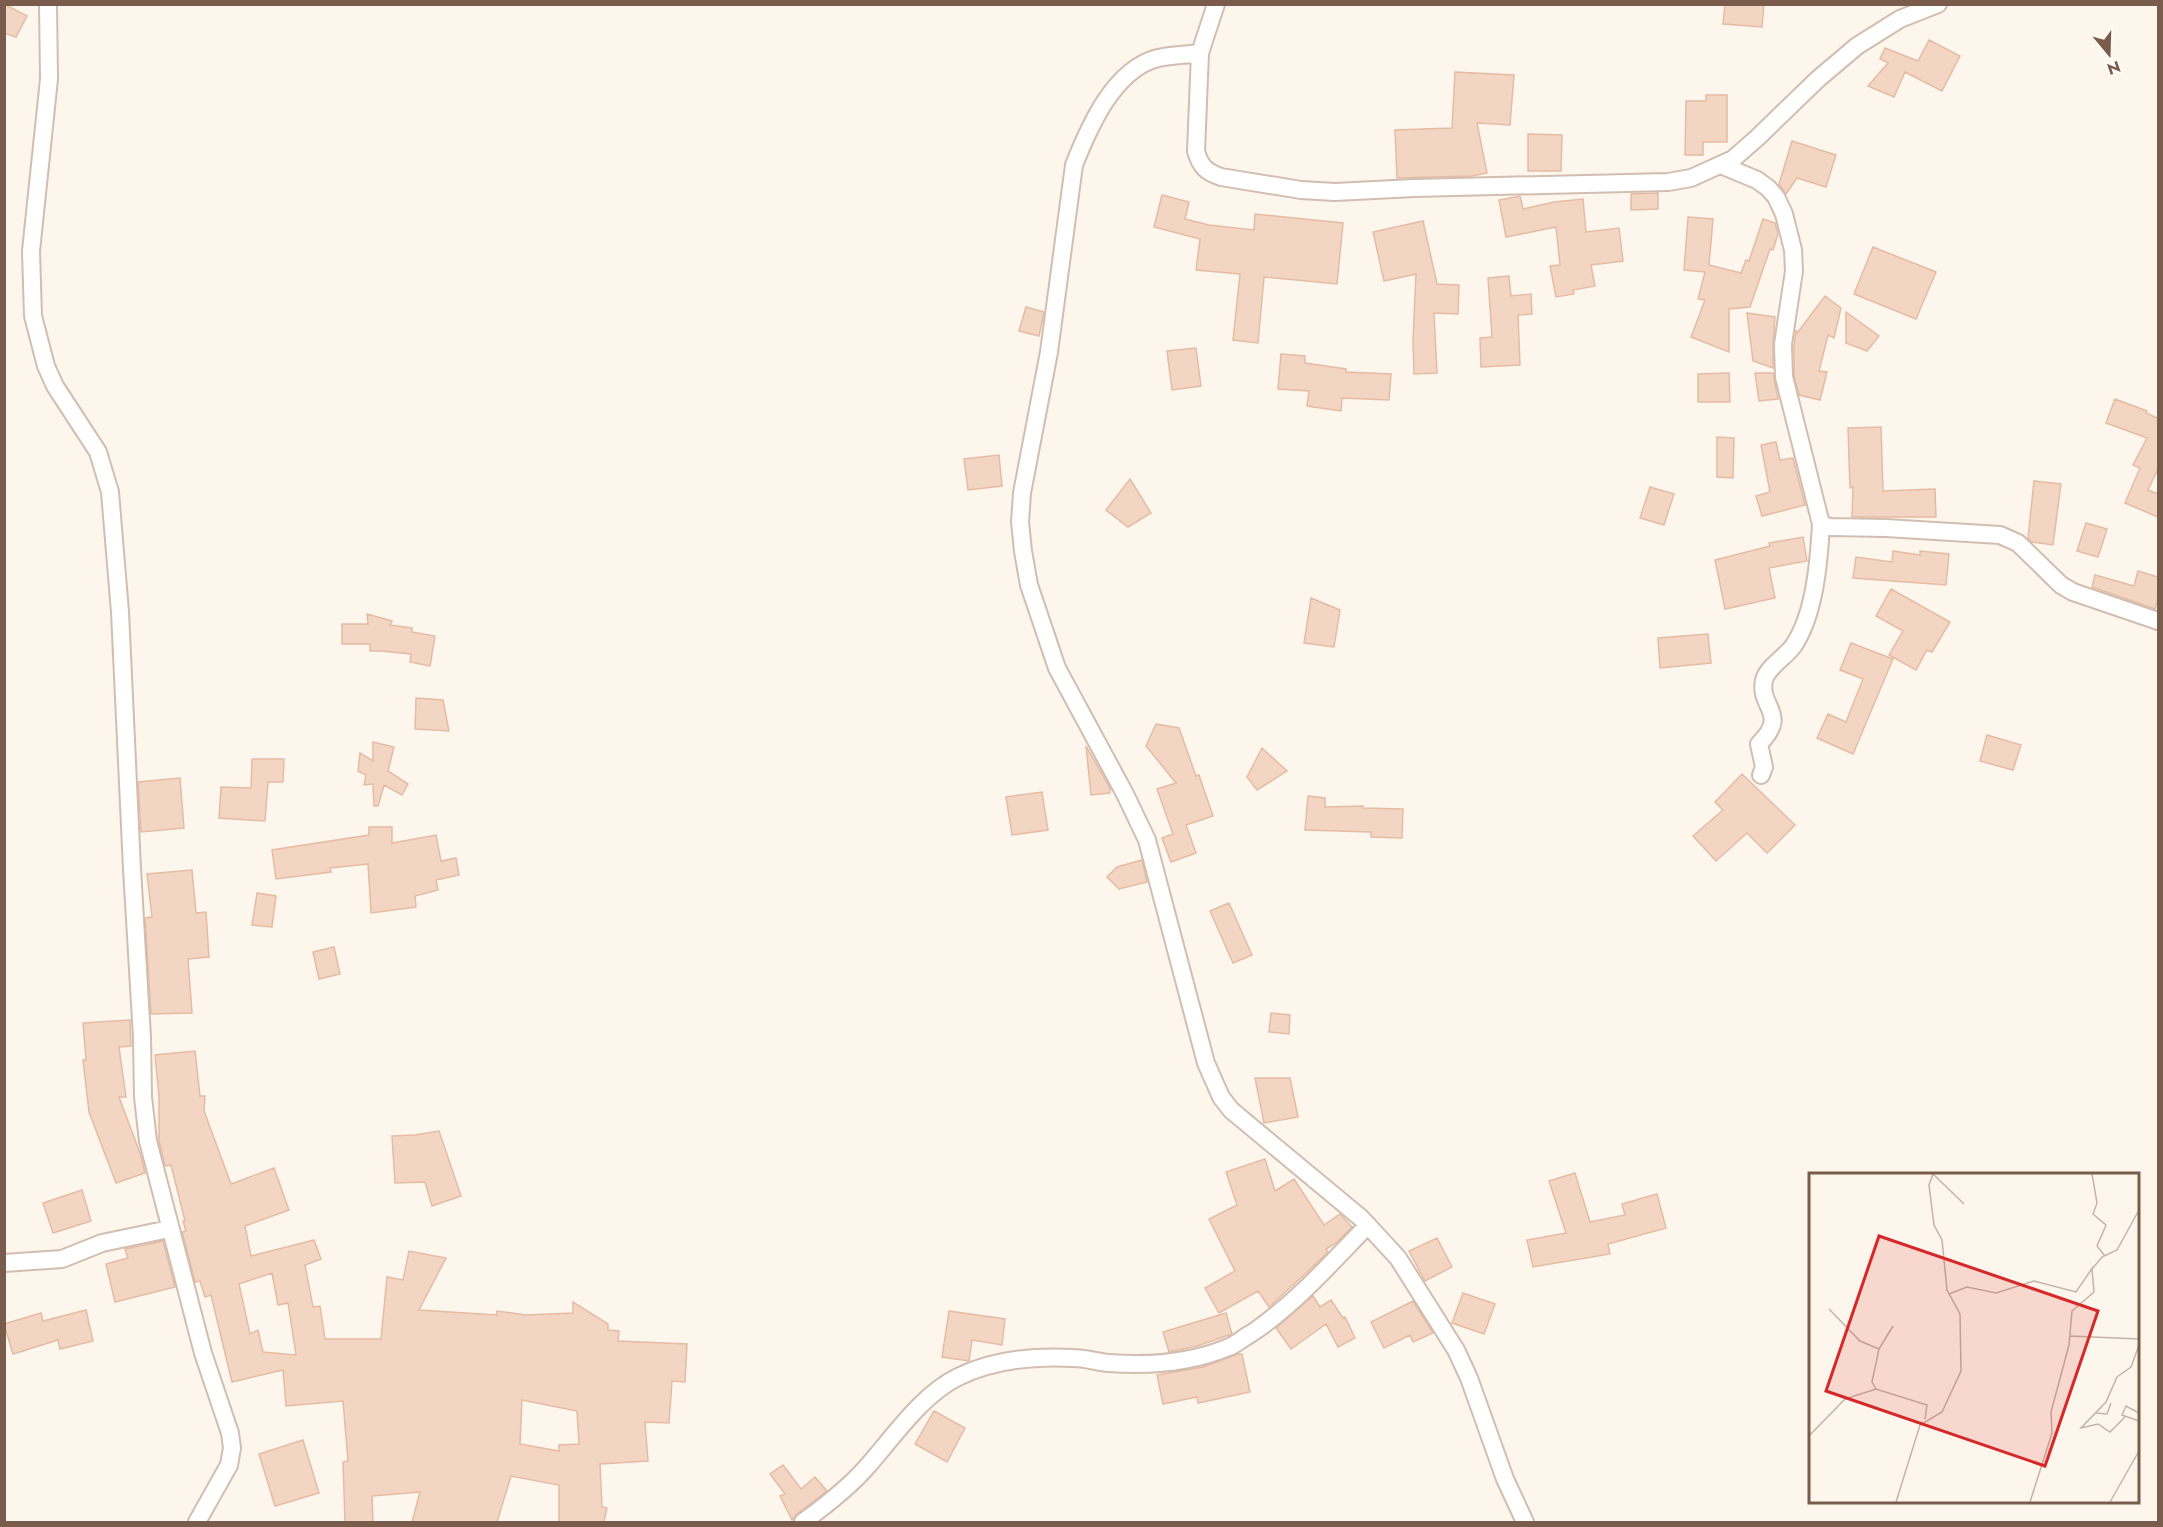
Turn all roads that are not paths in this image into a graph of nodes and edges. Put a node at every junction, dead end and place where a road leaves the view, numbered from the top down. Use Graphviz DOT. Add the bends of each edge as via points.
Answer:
graph roads {
  1 [pos="48,4"];
  2 [pos="1216,4"];
  3 [pos="1938,4"];
  4 [pos="1200,53"];
  5 [pos="1721,165"];
  6 [pos="1821,524"];
  7 [pos="2158,621"];
  8 [pos="1761,775"];
  9 [pos="1368,1225"];
  10 [pos="169,1229"];
  11 [pos="4,1263"];
  12 [pos="196,1522"];
  13 [pos="803,1522"];
  14 [pos="1525,1522"];
  1 -- 10 [label="street" via="49,79 31,251 33,316 46,366 98,452 110,492 120,612 143,1097 148,1141"];
  2 -- 4 [label="street"];
  3 -- 5 [label="street" via="1900,19 1857,46 1818,78 1745,150"];
  4 -- 5 [label="street" via="1196,150 1202,166 1221,177 1335,192 1668,182 1691,178"];
  4 -- 9 [label="street" via="1159,58 1133,72 1108,97 1074,165 1049,352 1022,493 1023,551 1029,585 1057,668 1147,840 1206,1063 1217,1089 1232,1110"];
  5 -- 6 [label="street" via="1768,188 1784,214 1794,271 1783,370"];
  6 -- 7 [label="street" via="2000,535 2018,543 2073,592"];
  6 -- 8 [label="street" via="1816,579 1802,629 1794,645 1764,680 1773,723 1759,744 1764,767"];
  9 -- 13 [label="street" via="1300,1295 1231,1346 1195,1359 1150,1364 1034,1358 988,1366 957,1377 915,1412 835,1498"];
  9 -- 14 [label="street" via="1398,1258 1456,1350"];
  10 -- 11 [label="street" via="102,1243 62,1259"];
  10 -- 12 [label="street" via="232,1448 229,1465"];
}
